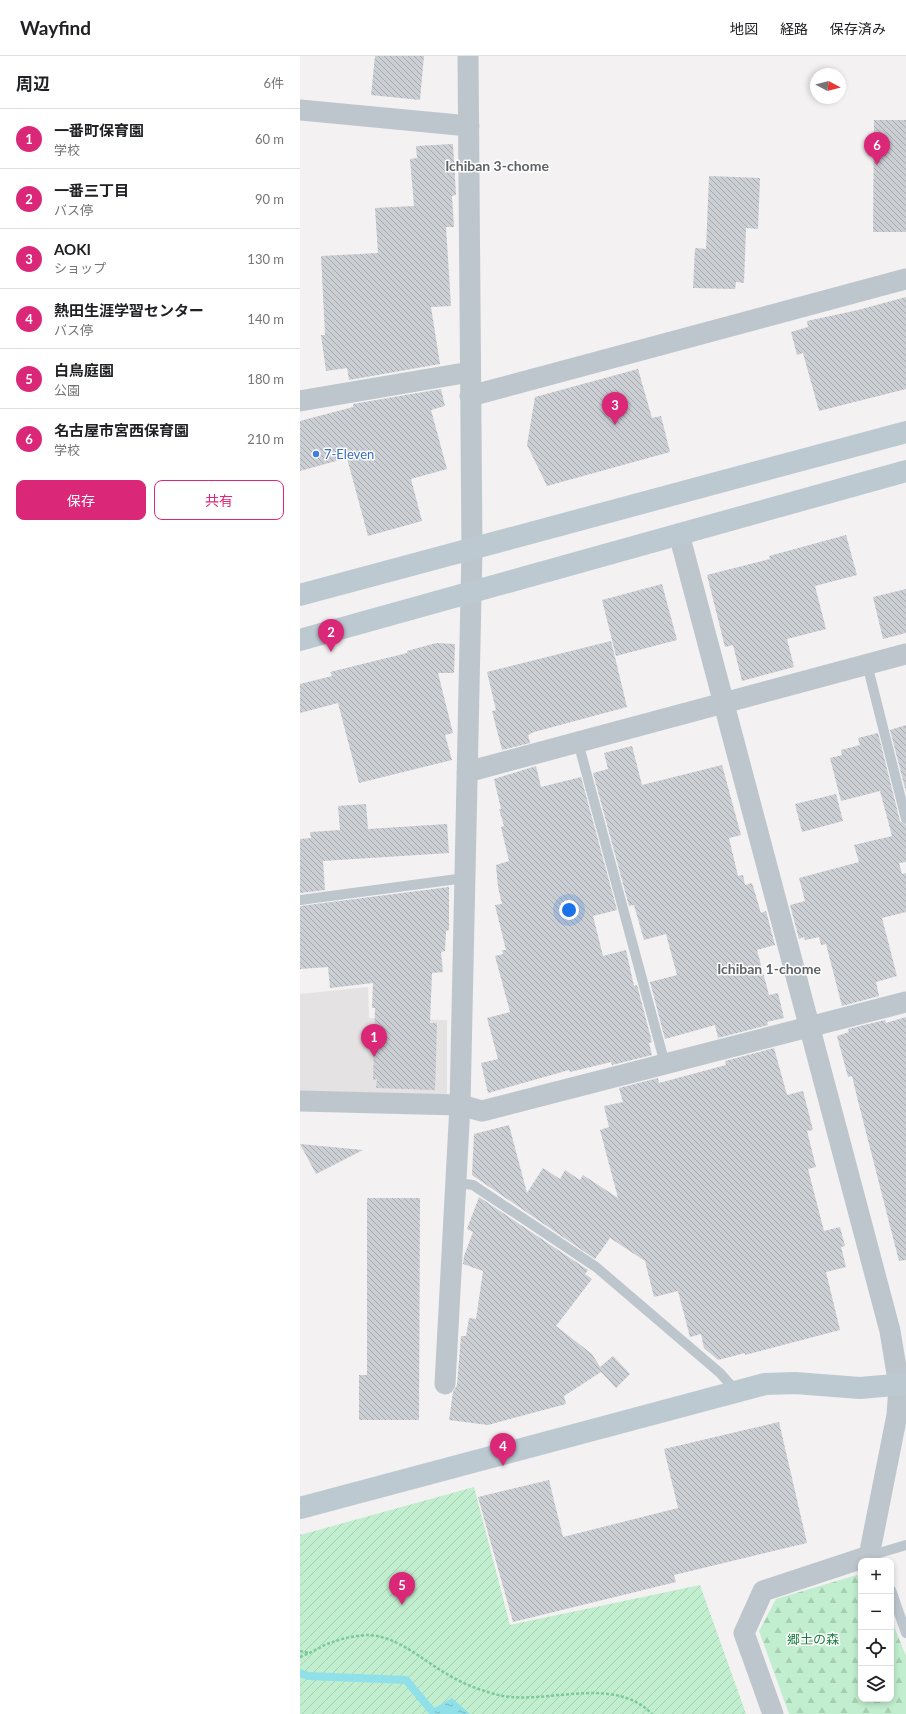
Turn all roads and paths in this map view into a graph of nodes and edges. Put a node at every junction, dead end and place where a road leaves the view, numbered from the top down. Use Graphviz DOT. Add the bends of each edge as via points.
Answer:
graph roads {
  1 [pos="468,56"];
  2 [pos="300,110"];
  3 [pos="469,126"];
  4 [pos="906,279"];
  5 [pos="470,372"];
  6 [pos="470,396"];
  7 [pos="300,401"];
  8 [pos="906,432"];
  9 [pos="906,471"];
  10 [pos="679,534"];
  11 [pos="472,550"];
  12 [pos="471,593"];
  13 [pos="300,595"];
  14 [pos="300,640"];
  15 [pos="906,654"];
  16 [pos="867,664"];
  17 [pos="724,703"];
  18 [pos="578,742"];
  19 [pos="467,772"];
  20 [pos="906,819"];
  21 [pos="465,878"];
  22 [pos="300,900"];
  23 [pos="906,1002"];
  24 [pos="810,1028"];
  25 [pos="665,1064"];
  26 [pos="300,1102"];
  27 [pos="460,1105"];
  28 [pos="457,1183"];
  29 [pos="898,1329"];
  30 [pos="445,1384"];
  31 [pos="902,1385"];
  32 [pos="736,1391"];
  33 [pos="300,1508"];
  34 [pos="906,1545"];
  35 [pos="871,1558"];
  36 [pos="858,1562"];
  37 [pos="892,1594"];
  38 [pos="906,1633"];
  39 [pos="300,1651"];
  40 [pos="310,1654"];
  41 [pos="300,1657"];
  42 [pos="652,1714"];
  43 [pos="773,1714"];
  1 -- 3 [label="street"];
  2 -- 3 [label="street"];
  3 -- 5 [label="street"];
  4 -- 6 [label="street"];
  5 -- 6 [label="street"];
  5 -- 7 [label="street"];
  6 -- 11 [label="street"];
  8 -- 11 [label="street"];
  9 -- 10 [label="street"];
  10 -- 12 [label="street"];
  10 -- 17 [label="street"];
  11 -- 12 [label="street"];
  11 -- 13 [label="street"];
  12 -- 14 [label="street"];
  12 -- 19 [label="street"];
  15 -- 16 [label="street"];
  16 -- 17 [label="street"];
  16 -- 20 [label="lane"];
  17 -- 18 [label="street"];
  17 -- 24 [label="street"];
  18 -- 19 [label="street"];
  18 -- 25 [label="lane"];
  19 -- 21 [label="street"];
  21 -- 22 [label="lane"];
  21 -- 27 [label="street"];
  23 -- 24 [label="street"];
  24 -- 25 [label="street"];
  24 -- 29 [label="street"];
  25 -- 27 [label="street" via="482,1111"];
  26 -- 27 [label="street"];
  27 -- 28 [label="street"];
  28 -- 30 [label="street"];
  28 -- 32 [label="lane" via="473,1185 596,1267 720,1373"];
  29 -- 31 [label="street"];
  31 -- 32 [label="street" via="860,1388 795,1383 765,1384"];
  31 -- 35 [label="street"];
  32 -- 33 [label="street"];
  34 -- 35 [label="lane"];
  36 -- 43 [label="street" via="763,1591 744,1633"];
  37 -- 38 [label="lane"];
  39 -- 40 [label="path"];
  40 -- 41 [label="path"];
  40 -- 42 [label="path" via="333,1642 368,1635 392,1640 447,1674 474,1687 504,1696 543,1698 561,1694 622,1695"];
}
